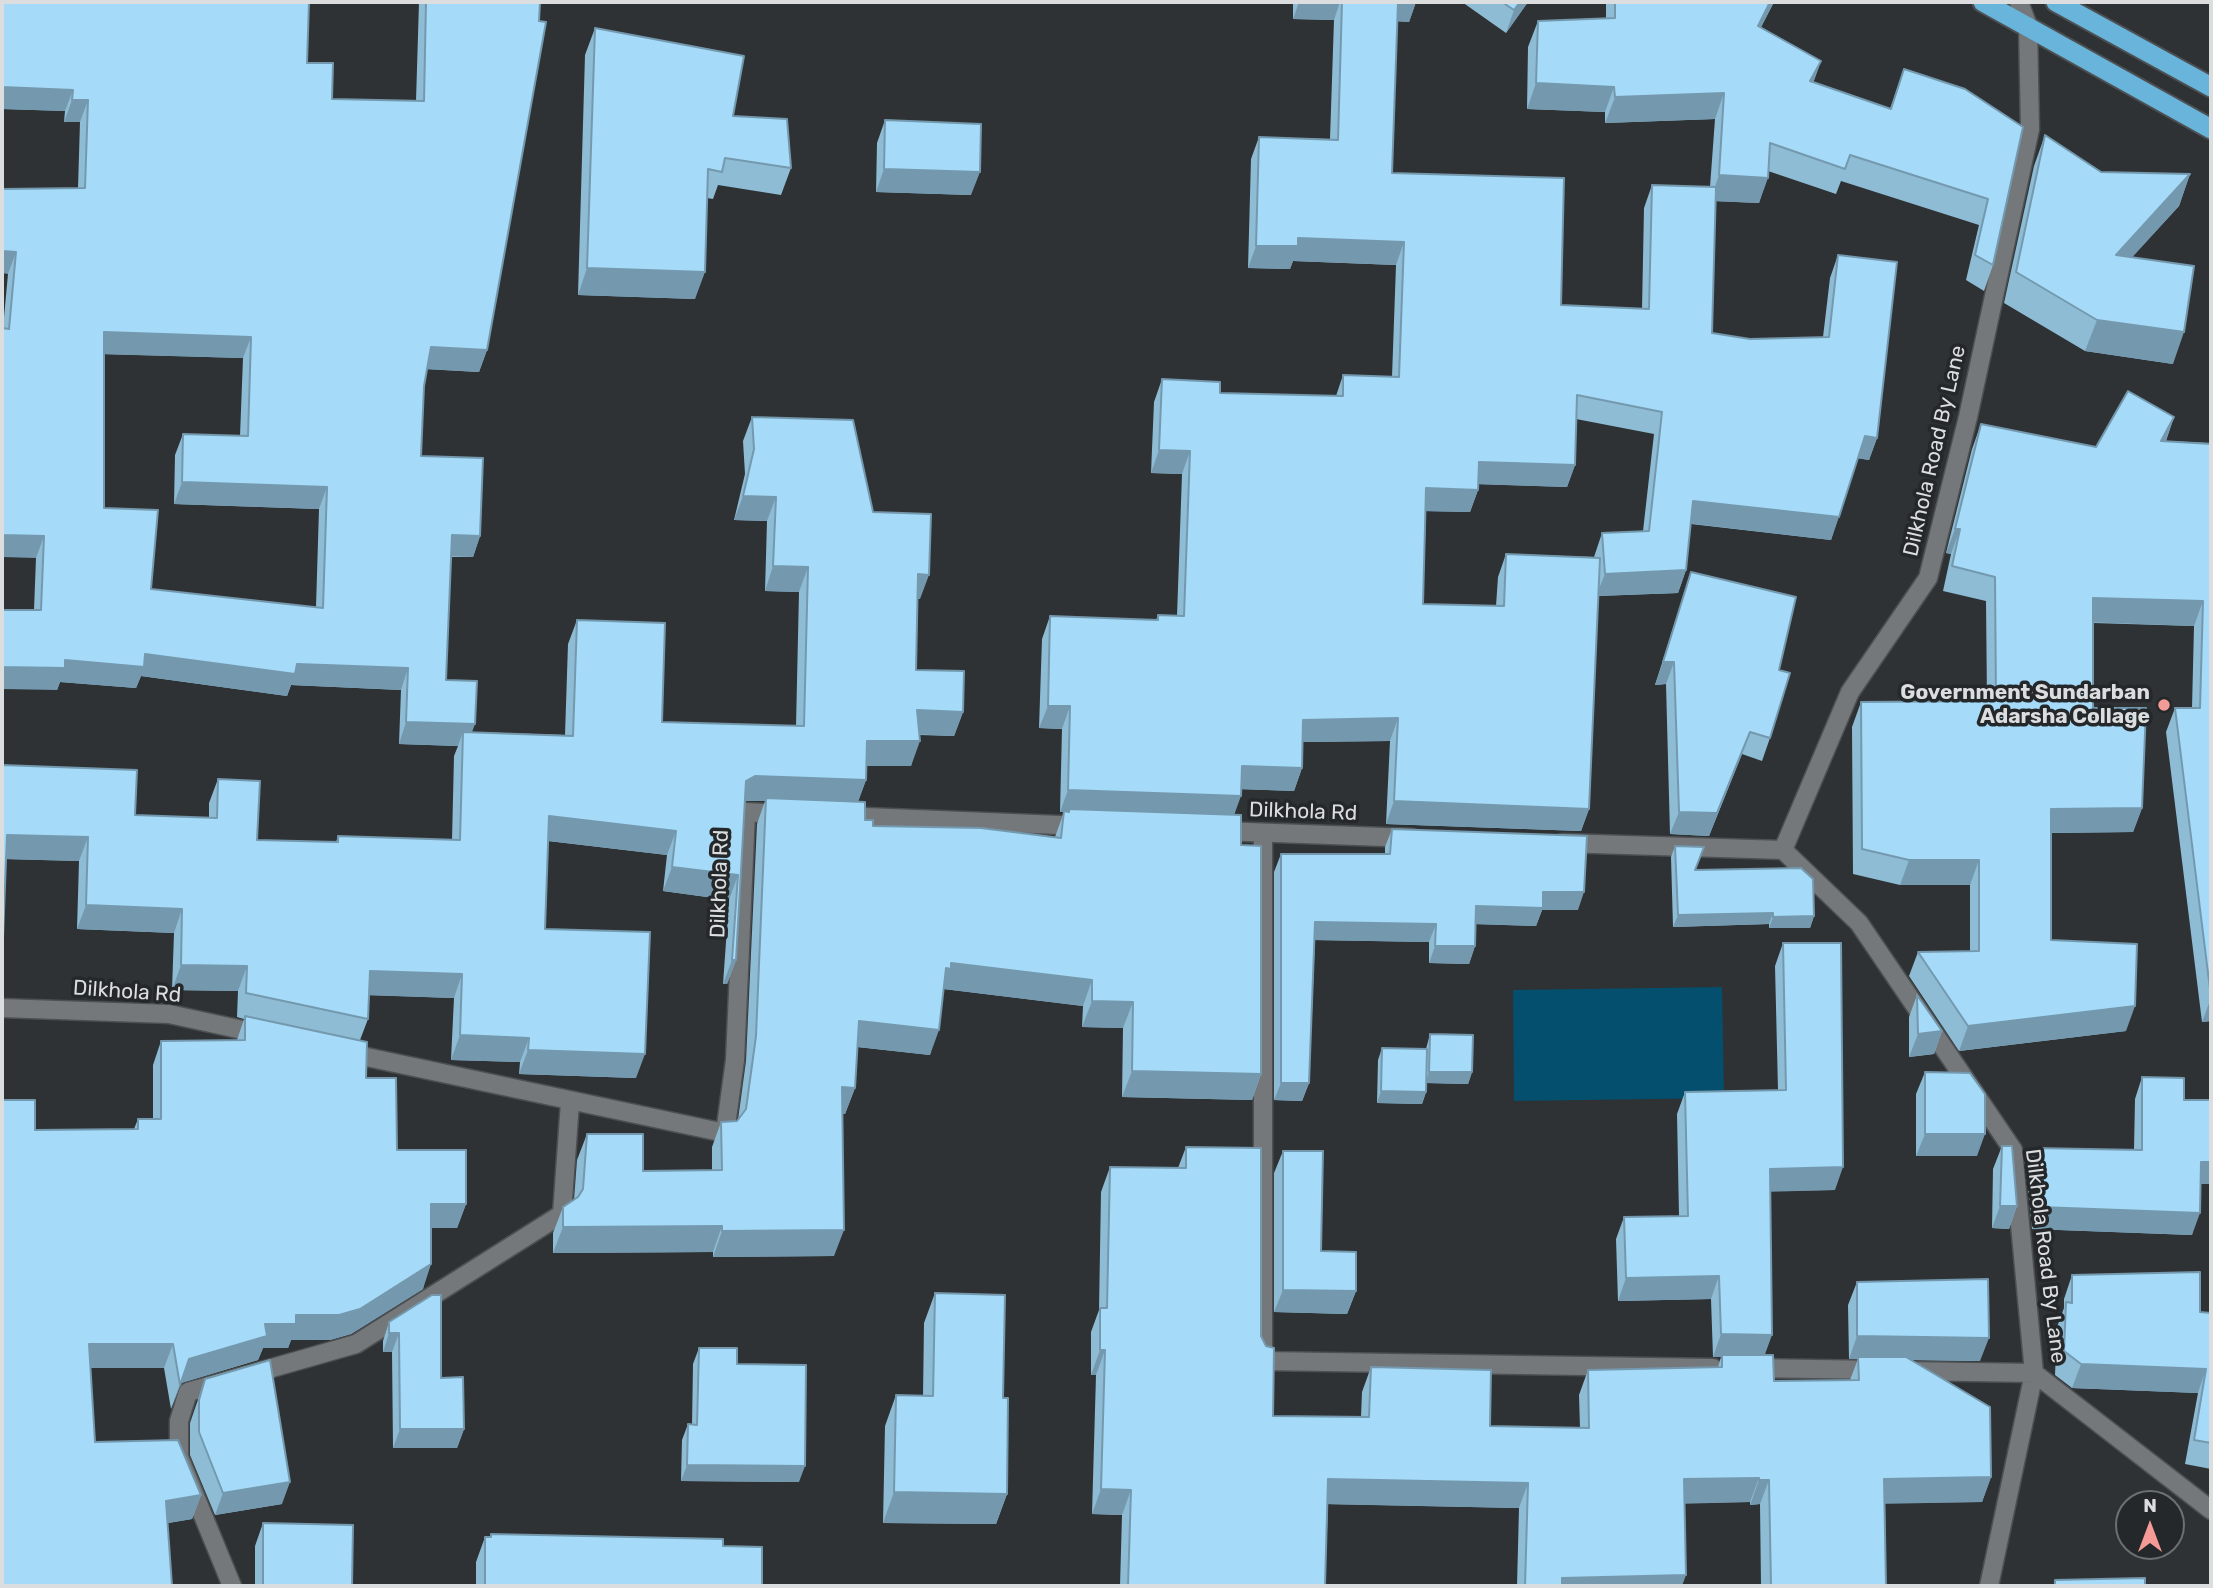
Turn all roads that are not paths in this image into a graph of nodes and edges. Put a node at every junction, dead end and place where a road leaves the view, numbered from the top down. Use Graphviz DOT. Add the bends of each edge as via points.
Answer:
graph roads {
  1 [pos="1983,2"];
  2 [pos="2019,2"];
  3 [pos="2056,2"];
  4 [pos="2028,26"];
  5 [pos="2211,87"];
  6 [pos="2211,129"];
  7 [pos="802,814"];
  8 [pos="830,816"];
  9 [pos="1095,826"];
  10 [pos="1207,831"];
  11 [pos="1263,833"];
  12 [pos="1427,839"];
  13 [pos="1550,843"];
  14 [pos="1783,850"];
  15 [pos="2,1008"];
  16 [pos="276,1037"];
  17 [pos="330,1049"];
  18 [pos="570,1102"];
  19 [pos="2034,1373"];
  20 [pos="2211,1510"];
  21 [pos="232,1586"];
  22 [pos="1989,1586"];
  1 -- 4 [label="highway"];
  2 -- 4 [label="street, Dilkhola Road By Lane"];
  3 -- 5 [label="highway"];
  4 -- 6 [label="highway"];
  4 -- 14 [label="street, Dilkhola Road By Lane" via="2030,129 1928,578 1850,692"];
  7 -- 18 [label="street, Dilkhola Rd" via="746,812 735,1060 725,1133"];
  8 -- 9 [label="street"];
  10 -- 11 [label="street, Dilkhola Rd"];
  11 -- 12 [label="street, Dilkhola Rd"];
  11 -- 19 [label="street" via="1263,1361"];
  13 -- 14 [label="street"];
  14 -- 19 [label="street, Dilkhola Road By Lane" via="1859,923 2013,1150"];
  15 -- 16 [label="street, Dilkhola Rd" via="169,1014"];
  17 -- 18 [label="street, Dilkhola Rd"];
  18 -- 21 [label="street" via="562,1214 356,1345 188,1392 179,1421 179,1457"];
  19 -- 20 [label="street, Dilkhola Road By Lane"];
  19 -- 22 [label="street"];
}
